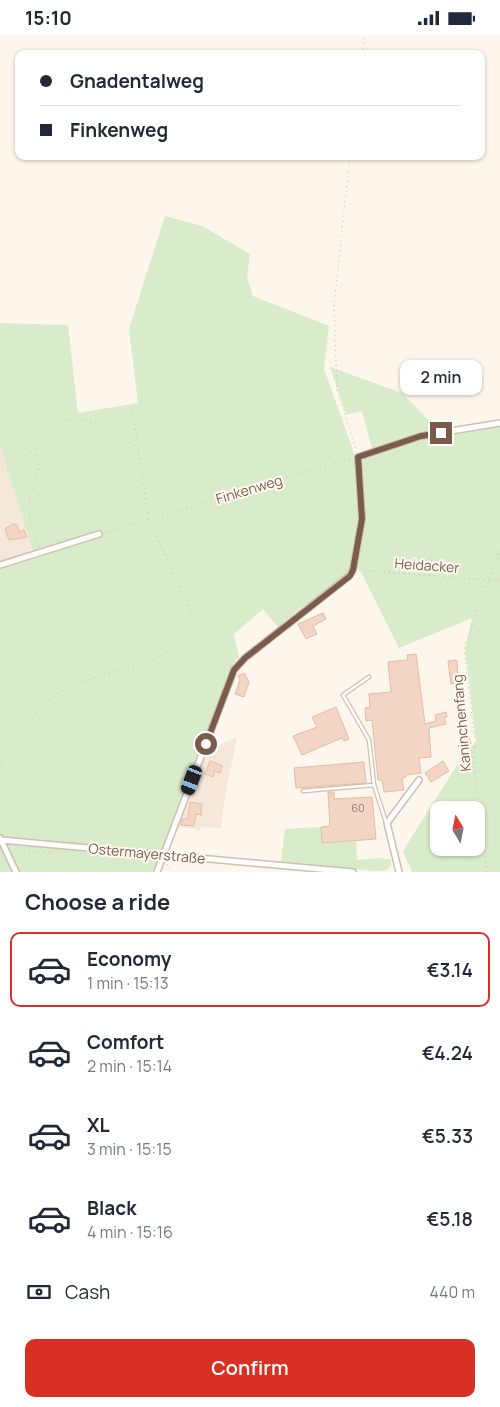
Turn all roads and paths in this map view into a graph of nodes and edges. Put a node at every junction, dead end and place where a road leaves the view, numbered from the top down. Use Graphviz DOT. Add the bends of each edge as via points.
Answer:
graph roads {
  1 [pos="364,35"];
  2 [pos="362,50"];
  3 [pos="350,160"];
  4 [pos="132,409"];
  5 [pos="500,423"];
  6 [pos="37,447"];
  7 [pos="139,448"];
  8 [pos="358,457"];
  9 [pos="7,471"];
  10 [pos="149,519"];
  11 [pos="99,535"];
  12 [pos="500,549"];
  13 [pos="40,553"];
  14 [pos="0,565"];
  15 [pos="353,570"];
  16 [pos="488,580"];
  17 [pos="500,581"];
  18 [pos="196,623"];
  19 [pos="234,670"];
  20 [pos="369,677"];
  21 [pos="0,769"];
  22 [pos="419,780"];
  23 [pos="374,785"];
  24 [pos="304,791"];
  25 [pos="387,823"];
  26 [pos="1,839"];
  27 [pos="164,854"];
  28 [pos="166,861"];
  29 [pos="16,872"];
  30 [pos="157,872"];
  31 [pos="171,872"];
  32 [pos="353,872"];
  33 [pos="399,872"];
  34 [pos="487,872"];
  1 -- 2 [label="path"];
  3 -- 8 [label="path" via="334,304 337,391"];
  4 -- 7 [label="path"];
  5 -- 8 [label="street" via="421,436"];
  6 -- 7 [label="path" via="50,424 87,420"];
  6 -- 9 [label="path"];
  6 -- 13 [label="path" via="38,471 29,509"];
  7 -- 10 [label="path"];
  8 -- 10 [label="path, Finkenweg"];
  8 -- 15 [label="street" via="362,519"];
  10 -- 11 [label="path, Finkenweg"];
  10 -- 18 [label="path"];
  11 -- 13 [label="street"];
  12 -- 16 [label="path, Kaninchenfang"];
  13 -- 14 [label="street"];
  15 -- 16 [label="path, Heidacker"];
  15 -- 19 [label="street" via="350,576"];
  16 -- 17 [label="path, Heidacker"];
  16 -- 34 [label="path, Kaninchenfang" via="464,648"];
  18 -- 19 [label="path"];
  18 -- 21 [label="path" via="159,657 55,696 34,715"];
  19 -- 27 [label="street"];
  20 -- 23 [label="lane" via="343,695 369,740"];
  22 -- 25 [label="street"];
  23 -- 24 [label="lane"];
  23 -- 25 [label="lane"];
  25 -- 33 [label="street"];
  26 -- 27 [label="street, Ostermayerstraße"];
  26 -- 29 [label="street"];
  27 -- 30 [label="street"];
  27 -- 32 [label="street, Ostermayerstraße"];
  28 -- 31 [label="path"];
}
